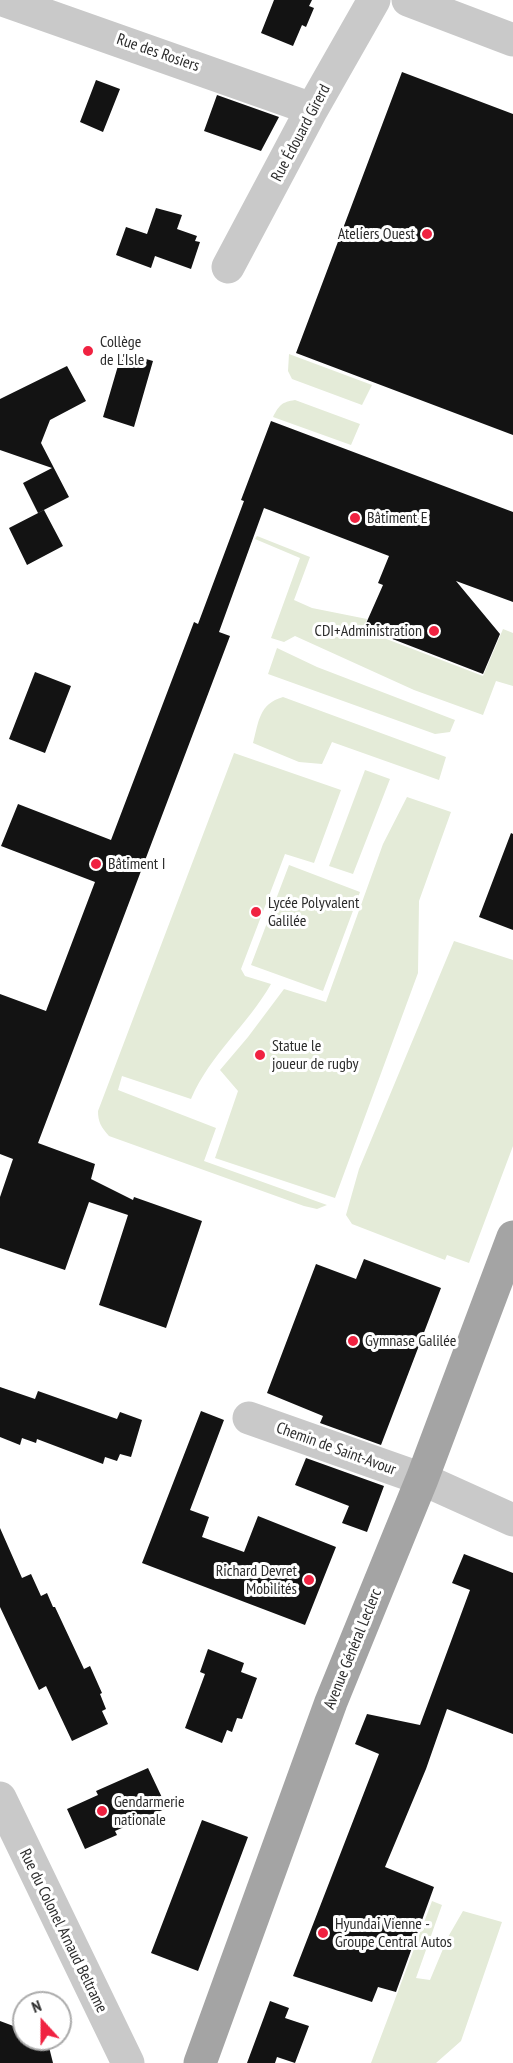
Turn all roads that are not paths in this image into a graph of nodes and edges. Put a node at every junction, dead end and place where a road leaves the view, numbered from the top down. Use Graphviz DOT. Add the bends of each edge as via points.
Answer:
graph roads {
  1 [pos="3,0"];
  2 [pos="374,0"];
  3 [pos="408,0"];
  4 [pos="513,40"];
  5 [pos="312,109"];
  6 [pos="228,267"];
  7 [pos="513,1237"];
  8 [pos="249,1418"];
  9 [pos="422,1479"];
  10 [pos="513,1520"];
  11 [pos="0,1798"];
  12 [pos="128,2063"];
  13 [pos="200,2063"];
  1 -- 5 [label="street, Rue des Rosiers"];
  2 -- 5 [label="street, Rue Édouard Girerd"];
  3 -- 4 [label="street"];
  5 -- 6 [label="street, Rue Édouard Girerd"];
  7 -- 9 [label="main road, Avenue Général Leclerc"];
  8 -- 9 [label="street, Chemin de Saint-Avour"];
  9 -- 10 [label="street, Chemin de Saint-Avour"];
  9 -- 13 [label="main road, Avenue Général Leclerc" via="338,1682"];
  11 -- 12 [label="street, Rue du Colonel Arnaud Beltrame"];
}
